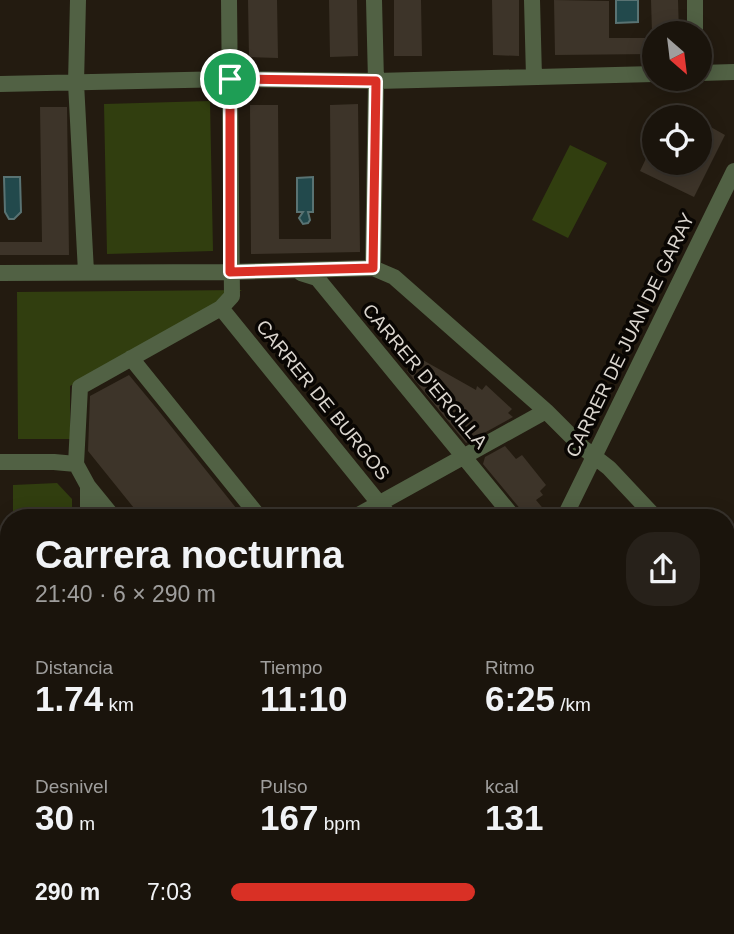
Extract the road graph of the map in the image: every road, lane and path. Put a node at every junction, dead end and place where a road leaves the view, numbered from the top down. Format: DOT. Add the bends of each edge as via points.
graph roads {
  1 [pos="78,0"];
  2 [pos="229,0"];
  3 [pos="374,0"];
  4 [pos="532,0"];
  5 [pos="695,0"];
  6 [pos="695,21"];
  7 [pos="734,72"];
  8 [pos="712,73"];
  9 [pos="642,74"];
  10 [pos="534,77"];
  11 [pos="230,79"];
  12 [pos="376,81"];
  13 [pos="76,83"];
  14 [pos="0,85"];
  15 [pos="734,171"];
  16 [pos="373,268"];
  17 [pos="296,271"];
  18 [pos="86,272"];
  19 [pos="230,272"];
  20 [pos="0,273"];
  21 [pos="221,308"];
  22 [pos="131,358"];
  23 [pos="545,411"];
  24 [pos="464,457"];
  25 [pos="594,457"];
  26 [pos="0,462"];
  27 [pos="76,464"];
  28 [pos="88,486"];
  29 [pos="379,503"];
  30 [pos="88,509"];
  31 [pos="107,509"];
  32 [pos="253,509"];
  33 [pos="369,509"];
  34 [pos="384,509"];
  35 [pos="507,509"];
  36 [pos="568,509"];
  37 [pos="648,509"];
  1 -- 13 [label="street"];
  2 -- 11 [label="street"];
  3 -- 12 [label="street"];
  4 -- 10 [label="street"];
  5 -- 6 [label="street"];
  7 -- 8 [label="street"];
  9 -- 10 [label="street"];
  10 -- 12 [label="street"];
  11 -- 12 [label="street"];
  11 -- 13 [label="street"];
  11 -- 19 [label="street"];
  12 -- 16 [label="street"];
  13 -- 14 [label="street"];
  13 -- 18 [label="street"];
  15 -- 25 [label="street, CARRER DE JUAN DE GARAY"];
  16 -- 17 [label="street"];
  16 -- 23 [label="street" via="394,277"];
  17 -- 19 [label="street"];
  17 -- 24 [label="street, CARRER D'ERCILLA" via="317,278"];
  18 -- 19 [label="street"];
  18 -- 20 [label="street"];
  19 -- 21 [label="street" via="232,296"];
  21 -- 22 [label="street"];
  21 -- 29 [label="street, CARRER DE BURGOS"];
  22 -- 27 [label="street" via="80,387"];
  22 -- 32 [label="street"];
  23 -- 24 [label="street"];
  23 -- 25 [label="street"];
  24 -- 29 [label="street"];
  24 -- 35 [label="street, CARRER D'ERCILLA"];
  25 -- 36 [label="street, CARRER DE JUAN DE GARAY"];
  25 -- 37 [label="street"];
  26 -- 27 [label="street"];
  27 -- 28 [label="street"];
  28 -- 30 [label="street"];
  28 -- 31 [label="street"];
  29 -- 33 [label="street"];
  29 -- 34 [label="street, CARRER DE BURGOS"];
}
